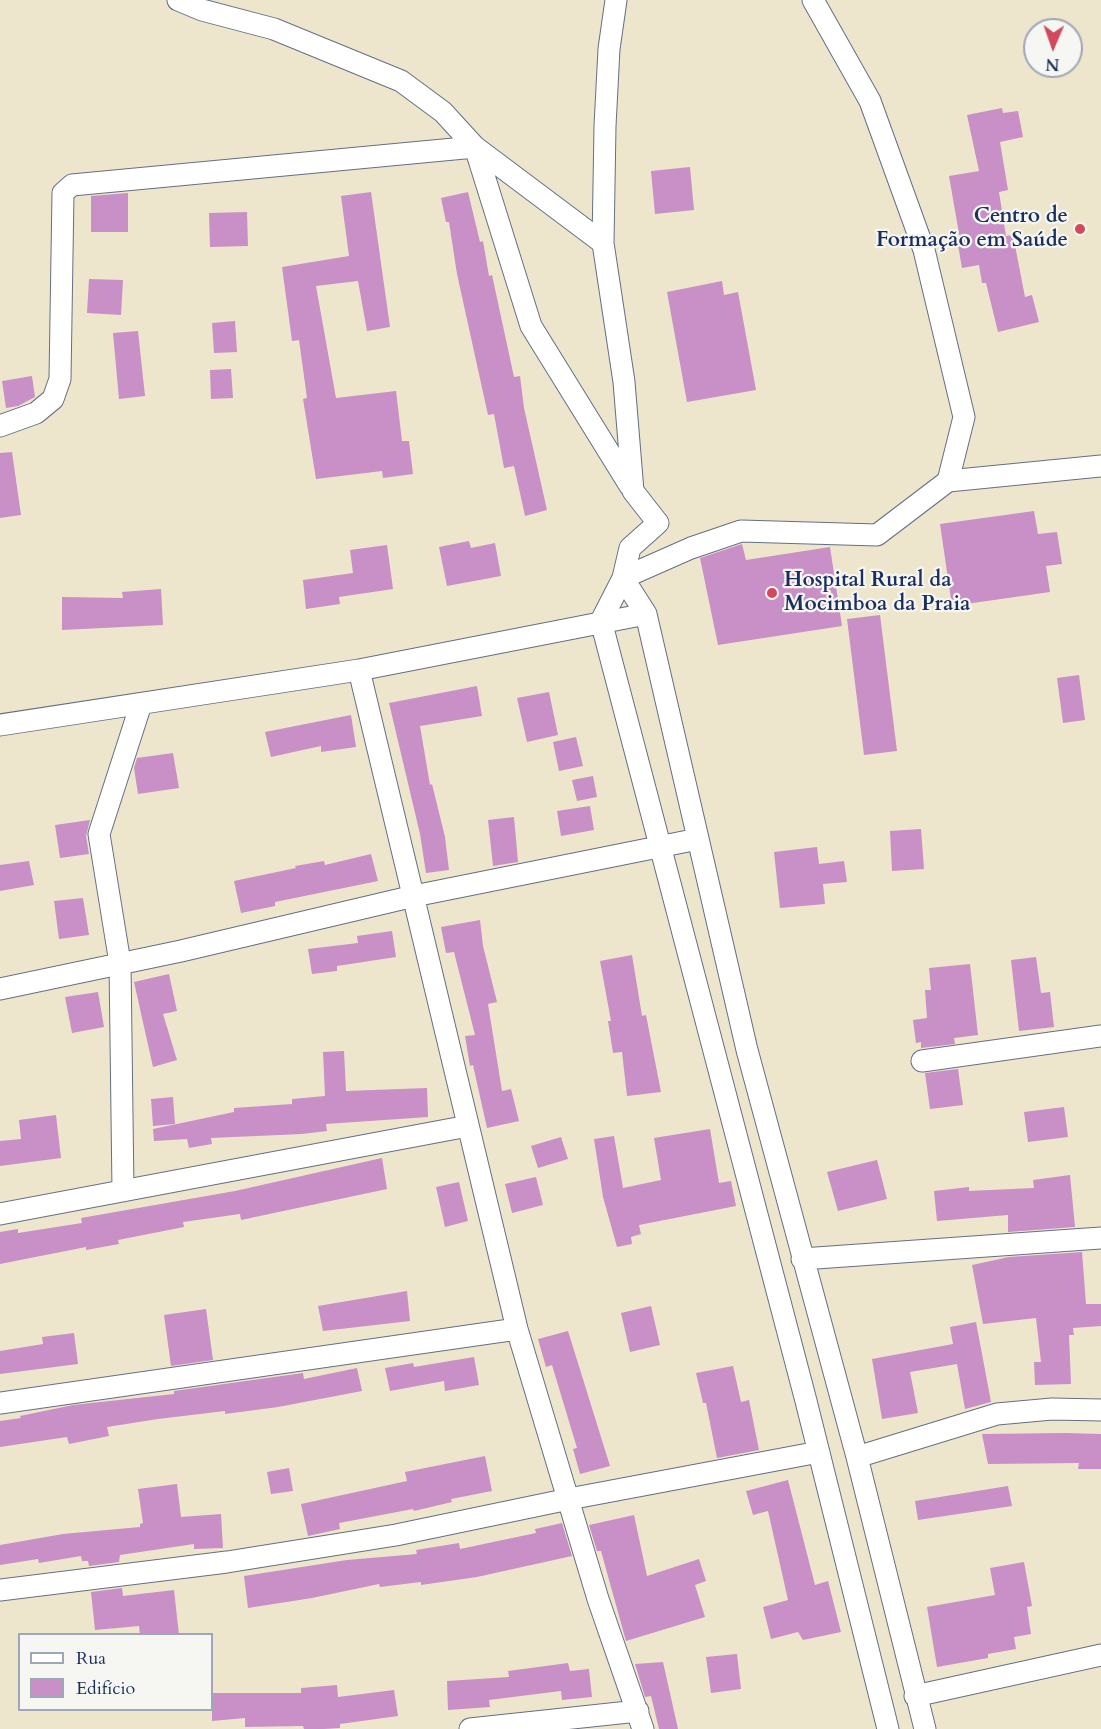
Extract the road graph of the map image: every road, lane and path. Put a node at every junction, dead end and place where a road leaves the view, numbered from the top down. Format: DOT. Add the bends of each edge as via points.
graph roads {
  1 [pos="178,0"];
  2 [pos="616,0"];
  3 [pos="813,0"];
  4 [pos="476,147"];
  5 [pos="603,243"];
  6 [pos="0,426"];
  7 [pos="1101,466"];
  8 [pos="948,481"];
  9 [pos="633,491"];
  10 [pos="623,578"];
  11 [pos="646,614"];
  12 [pos="601,621"];
  13 [pos="359,670"];
  14 [pos="141,704"];
  15 [pos="0,725"];
  16 [pos="698,839"];
  17 [pos="661,847"];
  18 [pos="414,896"];
  19 [pos="120,963"];
  20 [pos="0,989"];
  21 [pos="1101,1036"];
  22 [pos="922,1061"];
  23 [pos="468,1125"];
  24 [pos="123,1191"];
  25 [pos="0,1214"];
  26 [pos="1101,1238"];
  27 [pos="802,1260"];
  28 [pos="517,1329"];
  29 [pos="0,1403"];
  30 [pos="1101,1410"];
  31 [pos="819,1452"];
  32 [pos="857,1457"];
  33 [pos="569,1498"];
  34 [pos="0,1590"];
  35 [pos="1101,1655"];
  36 [pos="915,1696"];
  37 [pos="640,1720"];
  38 [pos="470,1729"];
  39 [pos="888,1729"];
  40 [pos="925,1729"];
  1 -- 4 [label="street" via="274,29 401,81 443,112"];
  2 -- 5 [label="street" via="609,49"];
  3 -- 8 [label="street" via="870,101 924,250 964,417"];
  4 -- 5 [label="street"];
  4 -- 6 [label="street" via="72,185 63,193 60,380 53,399 36,413"];
  4 -- 9 [label="street" via="531,326"];
  5 -- 9 [label="street" via="624,382"];
  7 -- 8 [label="street"];
  8 -- 10 [label="street" via="877,535 741,531"];
  9 -- 10 [label="street" via="658,523 630,548"];
  10 -- 11 [label="street"];
  10 -- 12 [label="street"];
  11 -- 12 [label="street"];
  11 -- 16 [label="street"];
  12 -- 13 [label="street"];
  12 -- 17 [label="street"];
  13 -- 14 [label="street"];
  13 -- 18 [label="street"];
  14 -- 15 [label="street"];
  14 -- 19 [label="street" via="99,834"];
  16 -- 17 [label="street"];
  16 -- 27 [label="street" via="747,1050"];
  17 -- 18 [label="street"];
  17 -- 31 [label="street"];
  18 -- 19 [label="street"];
  18 -- 23 [label="street"];
  19 -- 20 [label="street"];
  19 -- 24 [label="street"];
  21 -- 22 [label="street"];
  23 -- 24 [label="street"];
  23 -- 28 [label="street"];
  24 -- 25 [label="street"];
  26 -- 27 [label="street"];
  27 -- 32 [label="street"];
  28 -- 29 [label="street"];
  28 -- 33 [label="street"];
  30 -- 32 [label="street" via="997,1414"];
  31 -- 33 [label="street"];
  31 -- 39 [label="street"];
  32 -- 36 [label="street"];
  33 -- 34 [label="street" via="396,1535 227,1562"];
  33 -- 37 [label="street" via="598,1599"];
  35 -- 36 [label="street"];
  36 -- 40 [label="street"];
  37 -- 38 [label="street"];
}
